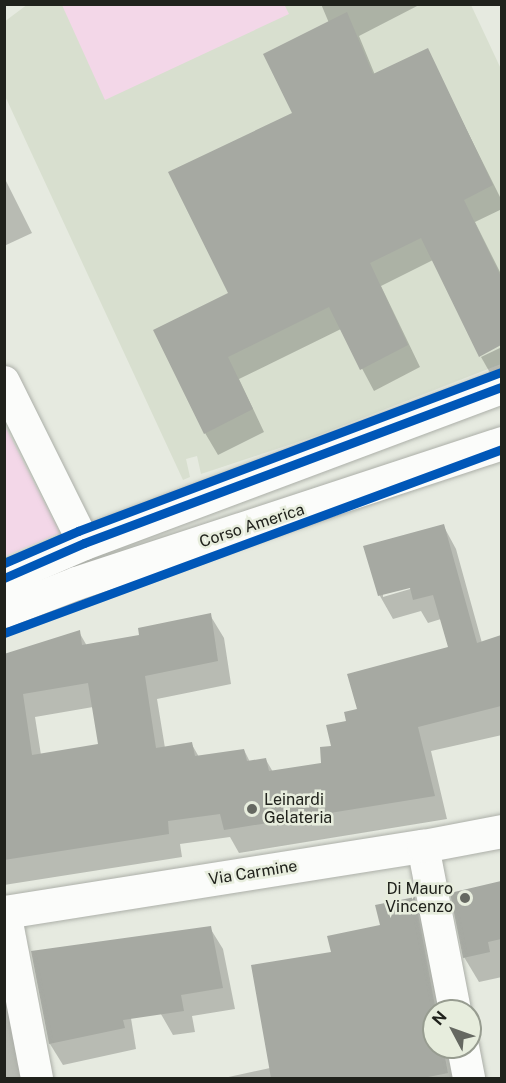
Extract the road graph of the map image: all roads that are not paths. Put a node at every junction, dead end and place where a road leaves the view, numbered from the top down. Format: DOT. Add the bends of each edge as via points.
graph roads {
  1 [pos="4,382"];
  2 [pos="501,387"];
  3 [pos="501,443"];
  4 [pos="84,543"];
  5 [pos="4,578"];
  6 [pos="4,611"];
  7 [pos="501,831"];
  8 [pos="423,846"];
  9 [pos="5,912"];
  10 [pos="453,999"];
  11 [pos="465,1059"];
  12 [pos="38,1078"];
  13 [pos="469,1078"];
  1 -- 4 [label="street"];
  2 -- 4 [label="street"];
  3 -- 6 [label="street, Corso America" via="76,583"];
  4 -- 5 [label="street"];
  7 -- 8 [label="street, Via Carmine"];
  8 -- 9 [label="street, Via Carmine"];
  8 -- 10 [label="street"];
  9 -- 12 [label="street"];
  11 -- 13 [label="street"];
}
